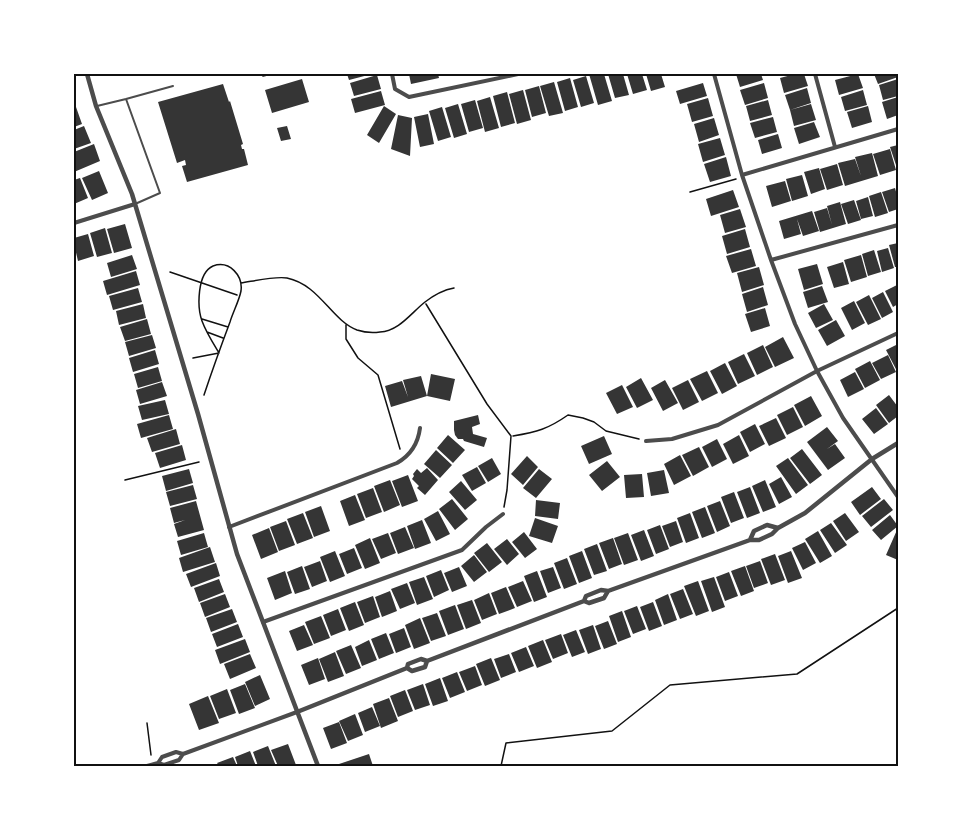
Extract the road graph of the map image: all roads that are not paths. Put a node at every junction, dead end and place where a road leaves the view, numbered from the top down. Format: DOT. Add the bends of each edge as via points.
graph roads {
  1 [pos="87,74"];
  2 [pos="392,74"];
  3 [pos="518,74"];
  4 [pos="714,74"];
  5 [pos="815,74"];
  6 [pos="173,86"];
  7 [pos="126,99"];
  8 [pos="96,106"];
  9 [pos="898,129"];
  10 [pos="835,147"];
  11 [pos="742,175"];
  12 [pos="135,204"];
  13 [pos="74,224"];
  14 [pos="898,225"];
  15 [pos="771,260"];
  16 [pos="898,333"];
  17 [pos="817,371"];
  18 [pos="420,428"];
  19 [pos="646,441"];
  20 [pos="898,443"];
  21 [pos="872,459"];
  22 [pos="898,497"];
  23 [pos="503,514"];
  24 [pos="229,527"];
  25 [pos="778,528"];
  26 [pos="750,540"];
  27 [pos="263,622"];
  28 [pos="427,661"];
  29 [pos="407,668"];
  30 [pos="297,712"];
  31 [pos="183,754"];
  32 [pos="158,763"];
  33 [pos="147,766"];
  34 [pos="318,766"];
  1 -- 8 [label="street"];
  2 -- 3 [label="street" via="395,89 409,97"];
  4 -- 11 [label="street"];
  5 -- 10 [label="street"];
  6 -- 7 [label="lane"];
  7 -- 8 [label="lane"];
  7 -- 12 [label="lane" via="160,193"];
  8 -- 12 [label="street"];
  9 -- 10 [label="street"];
  10 -- 11 [label="street"];
  11 -- 15 [label="street"];
  12 -- 13 [label="street"];
  12 -- 24 [label="street"];
  14 -- 15 [label="street"];
  15 -- 17 [label="street"];
  16 -- 17 [label="street"];
  17 -- 19 [label="street" via="718,425 672,439"];
  17 -- 21 [label="street"];
  18 -- 24 [label="street" via="413,449 397,463"];
  20 -- 21 [label="street"];
  21 -- 22 [label="street"];
  21 -- 25 [label="street" via="805,513"];
  23 -- 27 [label="street" via="462,550"];
  24 -- 27 [label="street"];
  25 -- 26 [label="street" via="759,540"];
  25 -- 26 [label="street" via="767,525 754,531"];
  26 -- 28 [label="street" via="608,591 601,590 585,596 584,601"];
  27 -- 30 [label="street"];
  28 -- 29 [label="street" via="421,659"];
  28 -- 29 [label="street" via="425,667 412,671"];
  29 -- 30 [label="street"];
  30 -- 31 [label="street"];
  30 -- 34 [label="street"];
  31 -- 32 [label="street" via="178,760"];
  31 -- 32 [label="street" via="162,757"];
  32 -- 33 [label="street"];
}
